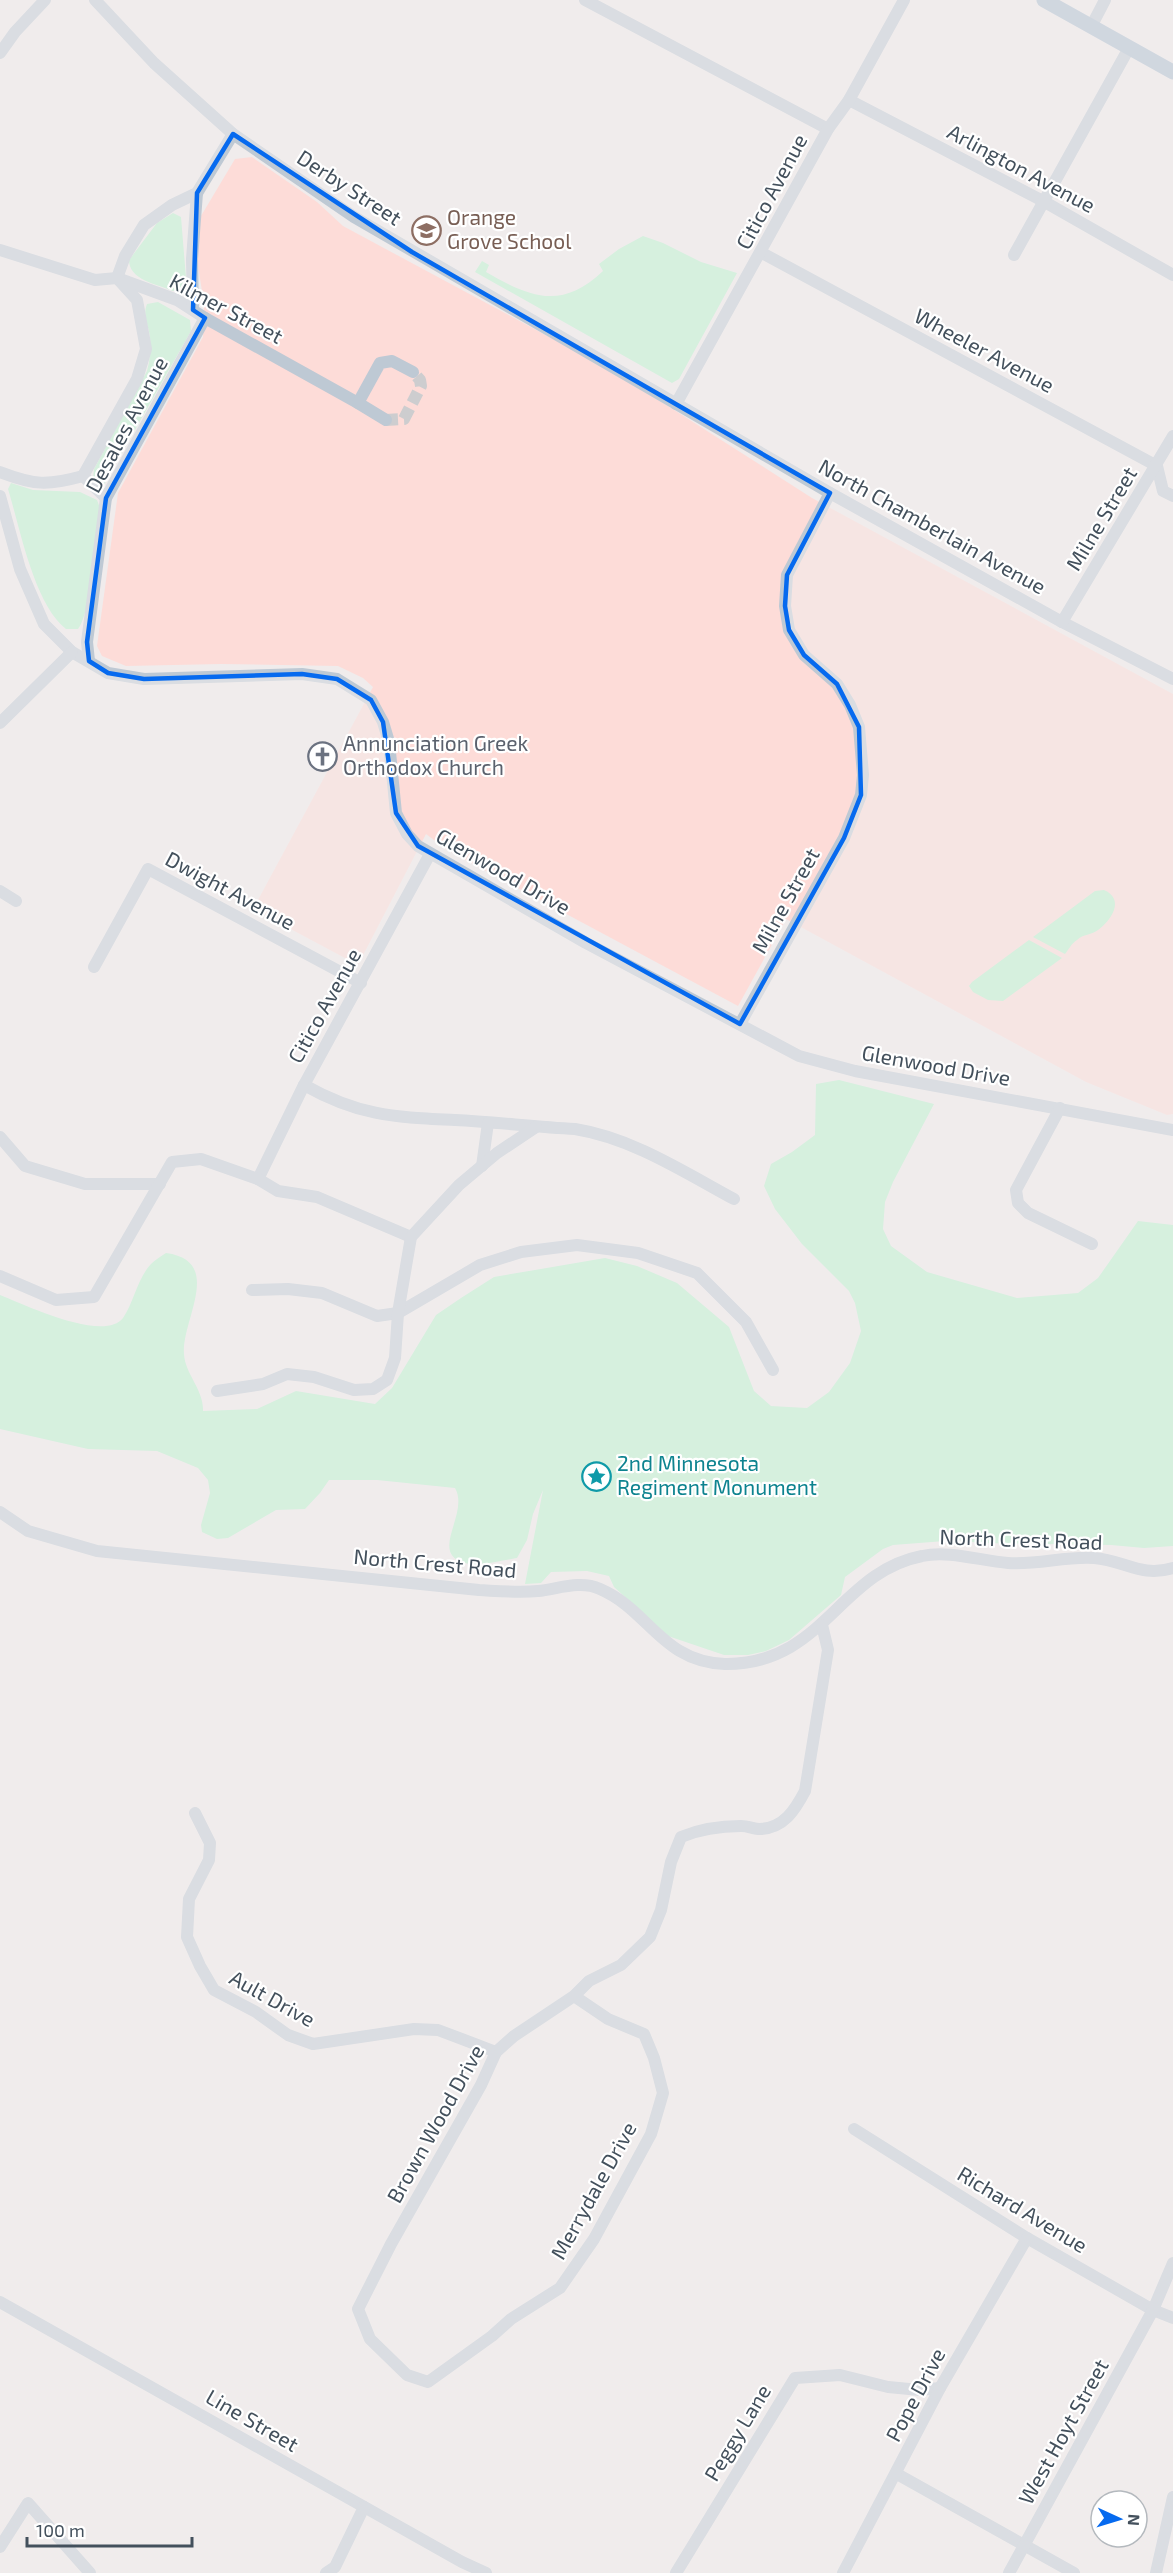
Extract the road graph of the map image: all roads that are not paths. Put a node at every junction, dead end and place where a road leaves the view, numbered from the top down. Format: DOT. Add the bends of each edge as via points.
graph roads {
  1 [pos="45,0"];
  2 [pos="95,0"];
  3 [pos="585,0"];
  4 [pos="904,0"];
  5 [pos="1044,0"];
  6 [pos="1105,0"];
  7 [pos="1092,25"];
  8 [pos="1129,48"];
  9 [pos="0,53"];
  10 [pos="1173,72"];
  11 [pos="849,99"];
  12 [pos="828,129"];
  13 [pos="233,134"];
  14 [pos="196,193"];
  15 [pos="1043,201"];
  16 [pos="0,250"];
  17 [pos="762,253"];
  18 [pos="1014,255"];
  19 [pos="1173,275"];
  20 [pos="117,279"];
  21 [pos="193,310"];
  22 [pos="205,318"];
  23 [pos="413,372"];
  24 [pos="358,403"];
  25 [pos="676,404"];
  26 [pos="386,420"];
  27 [pos="1173,436"];
  28 [pos="1157,466"];
  29 [pos="0,472"];
  30 [pos="83,476"];
  31 [pos="830,493"];
  32 [pos="0,496"];
  33 [pos="1173,496"];
  34 [pos="106,498"];
  35 [pos="1062,622"];
  36 [pos="72,652"];
  37 [pos="89,661"];
  38 [pos="1173,679"];
  39 [pos="0,723"];
  40 [pos="430,854"];
  41 [pos="0,891"];
  42 [pos="16,901"];
  43 [pos="94,967"];
  44 [pos="361,983"];
  45 [pos="740,1023"];
  46 [pos="304,1085"];
  47 [pos="1060,1108"];
  48 [pos="488,1123"];
  49 [pos="537,1127"];
  50 [pos="1173,1130"];
  51 [pos="0,1137"];
  52 [pos="482,1166"];
  53 [pos="258,1179"];
  54 [pos="160,1184"];
  55 [pos="734,1199"];
  56 [pos="411,1237"];
  57 [pos="1092,1244"];
  58 [pos="0,1276"];
  59 [pos="252,1290"];
  60 [pos="398,1313"];
  61 [pos="773,1370"];
  62 [pos="217,1391"];
  63 [pos="0,1512"];
  64 [pos="1173,1568"];
  65 [pos="822,1625"];
  66 [pos="195,1813"];
  67 [pos="574,1996"];
  68 [pos="496,2052"];
  69 [pos="854,2129"];
  70 [pos="1027,2238"];
  71 [pos="1173,2263"];
  72 [pos="0,2302"];
  73 [pos="358,2309"];
  74 [pos="1153,2310"];
  75 [pos="1173,2318"];
  76 [pos="940,2388"];
  77 [pos="897,2474"];
  78 [pos="1173,2497"];
  79 [pos="364,2507"];
  80 [pos="1024,2546"];
  81 [pos="0,2547"];
  82 [pos="90,2573"];
  83 [pos="326,2573"];
  84 [pos="486,2573"];
  85 [pos="676,2573"];
  86 [pos="843,2573"];
  87 [pos="1010,2573"];
  88 [pos="1074,2573"];
  89 [pos="1156,2573"];
  1 -- 9 [label="street"];
  2 -- 13 [label="street, Derby Street" via="154,63"];
  3 -- 12 [label="street"];
  4 -- 11 [label="street, Citico Avenue"];
  5 -- 7 [label="main road"];
  6 -- 7 [label="street"];
  7 -- 8 [label="main road"];
  8 -- 10 [label="main road"];
  8 -- 15 [label="street"];
  11 -- 12 [label="street, Citico Avenue"];
  11 -- 15 [label="street, Arlington Avenue"];
  12 -- 17 [label="street, Citico Avenue"];
  13 -- 14 [label="street"];
  13 -- 25 [label="street, Derby Street" via="354,217"];
  14 -- 20 [label="street" via="144,225 125,256"];
  14 -- 21 [label="street"];
  15 -- 18 [label="street"];
  15 -- 19 [label="street, Arlington Avenue"];
  16 -- 20 [label="street, Kilmer Street" via="95,280"];
  17 -- 25 [label="street, Citico Avenue"];
  17 -- 28 [label="street, Wheeler Avenue"];
  20 -- 21 [label="street, Kilmer Street" via="177,300"];
  20 -- 30 [label="street" via="136,300 146,349 137,379"];
  21 -- 22 [label="street, Kilmer Street"];
  22 -- 24 [label="street, Kilmer Street"];
  22 -- 34 [label="street, Desales Avenue"];
  23 -- 24 [label="street" via="392,361 380,363"];
  24 -- 26 [label="street, Kilmer Street"];
  25 -- 31 [label="street, North Chamberlain Avenue"];
  27 -- 28 [label="street, Milne Street"];
  28 -- 33 [label="street" via="1163,491"];
  28 -- 35 [label="street, Milne Street"];
  29 -- 30 [label="street" via="28,483 56,483"];
  30 -- 34 [label="street"];
  31 -- 35 [label="street, North Chamberlain Avenue"];
  31 -- 45 [label="street, Milne Street" via="787,575 785,606 789,630 799,647 837,684 859,727 864,776 861,795 844,838"];
  32 -- 36 [label="street, Glenwood Drive" via="20,569 44,624"];
  34 -- 37 [label="street, Desales Avenue" via="87,642"];
  35 -- 38 [label="street, North Chamberlain Avenue"];
  36 -- 37 [label="street, Glenwood Drive"];
  36 -- 39 [label="street"];
  37 -- 40 [label="street, Glenwood Drive" via="108,673 144,679 302,674 337,679 371,700 383,722 389,742 396,813 407,834"];
  40 -- 44 [label="street, Citico Avenue"];
  40 -- 45 [label="street, Glenwood Drive" via="586,943"];
  41 -- 42 [label="street"];
  43 -- 44 [label="street, Dwight Avenue" via="148,869"];
  44 -- 46 [label="street, Citico Avenue"];
  45 -- 47 [label="street, Glenwood Drive" via="798,1056 855,1071"];
  46 -- 48 [label="street" via="365,1112"];
  46 -- 53 [label="street, Citico Avenue"];
  47 -- 50 [label="street, Glenwood Drive"];
  47 -- 57 [label="street" via="1016,1190 1018,1203 1028,1213"];
  48 -- 49 [label="street"];
  48 -- 52 [label="street"];
  49 -- 52 [label="street"];
  49 -- 55 [label="street" via="600,1133"];
  51 -- 54 [label="street" via="26,1166 85,1184"];
  52 -- 56 [label="street"];
  53 -- 54 [label="street" via="201,1159 172,1162"];
  53 -- 56 [label="street" via="278,1191 317,1197"];
  54 -- 58 [label="street" via="94,1298 57,1300"];
  56 -- 60 [label="street"];
  59 -- 60 [label="street" via="322,1293 377,1316"];
  60 -- 61 [label="street" via="480,1265 521,1252 578,1245 638,1253 697,1273 746,1322"];
  60 -- 62 [label="street" via="395,1358 387,1380 373,1389 354,1390 314,1377 287,1374 262,1384"];
  63 -- 65 [label="street, North Crest Road" via="28,1531 98,1551 479,1590 539,1591 578,1585 598,1588 616,1597 665,1643 693,1659 726,1664 773,1657 794,1647"];
  64 -- 65 [label="street, North Crest Road" via="1145,1572 1095,1558 1009,1563 924,1555 890,1566 854,1592"];
  65 -- 67 [label="street, Brown Wood Drive" via="828,1650 805,1791 795,1811 777,1826 700,1829 681,1837 670,1862 661,1910 650,1937 621,1965 589,1981"];
  66 -- 68 [label="street, Ault Drive" via="210,1844 209,1860 189,1899 188,1937 214,1990 256,2012 288,2035 313,2044 422,2029 438,2030"];
  67 -- 68 [label="street, Brown Wood Drive"];
  67 -- 73 [label="street, Merrydale Drive" via="608,2019 644,2034 663,2092 651,2134 594,2239 560,2288 511,2319 428,2382 407,2375 370,2339"];
  68 -- 73 [label="street, Brown Wood Drive"];
  69 -- 70 [label="street, Richard Avenue"];
  70 -- 74 [label="street, Richard Avenue"];
  70 -- 76 [label="street, Pope Drive"];
  71 -- 74 [label="street, West Hoyt Street"];
  72 -- 79 [label="street, Line Street"];
  74 -- 75 [label="street, Richard Avenue"];
  74 -- 80 [label="street, West Hoyt Street"];
  76 -- 77 [label="street, Pope Drive"];
  76 -- 85 [label="street, Peggy Lane" via="888,2387 840,2375 795,2378"];
  77 -- 80 [label="street"];
  77 -- 86 [label="street, Pope Drive"];
  78 -- 89 [label="street"];
  79 -- 83 [label="street" via="335,2567"];
  79 -- 84 [label="street, Line Street"];
  80 -- 87 [label="street, West Hoyt Street"];
  80 -- 88 [label="street"];
  81 -- 82 [label="street" via="28,2503"];
}
